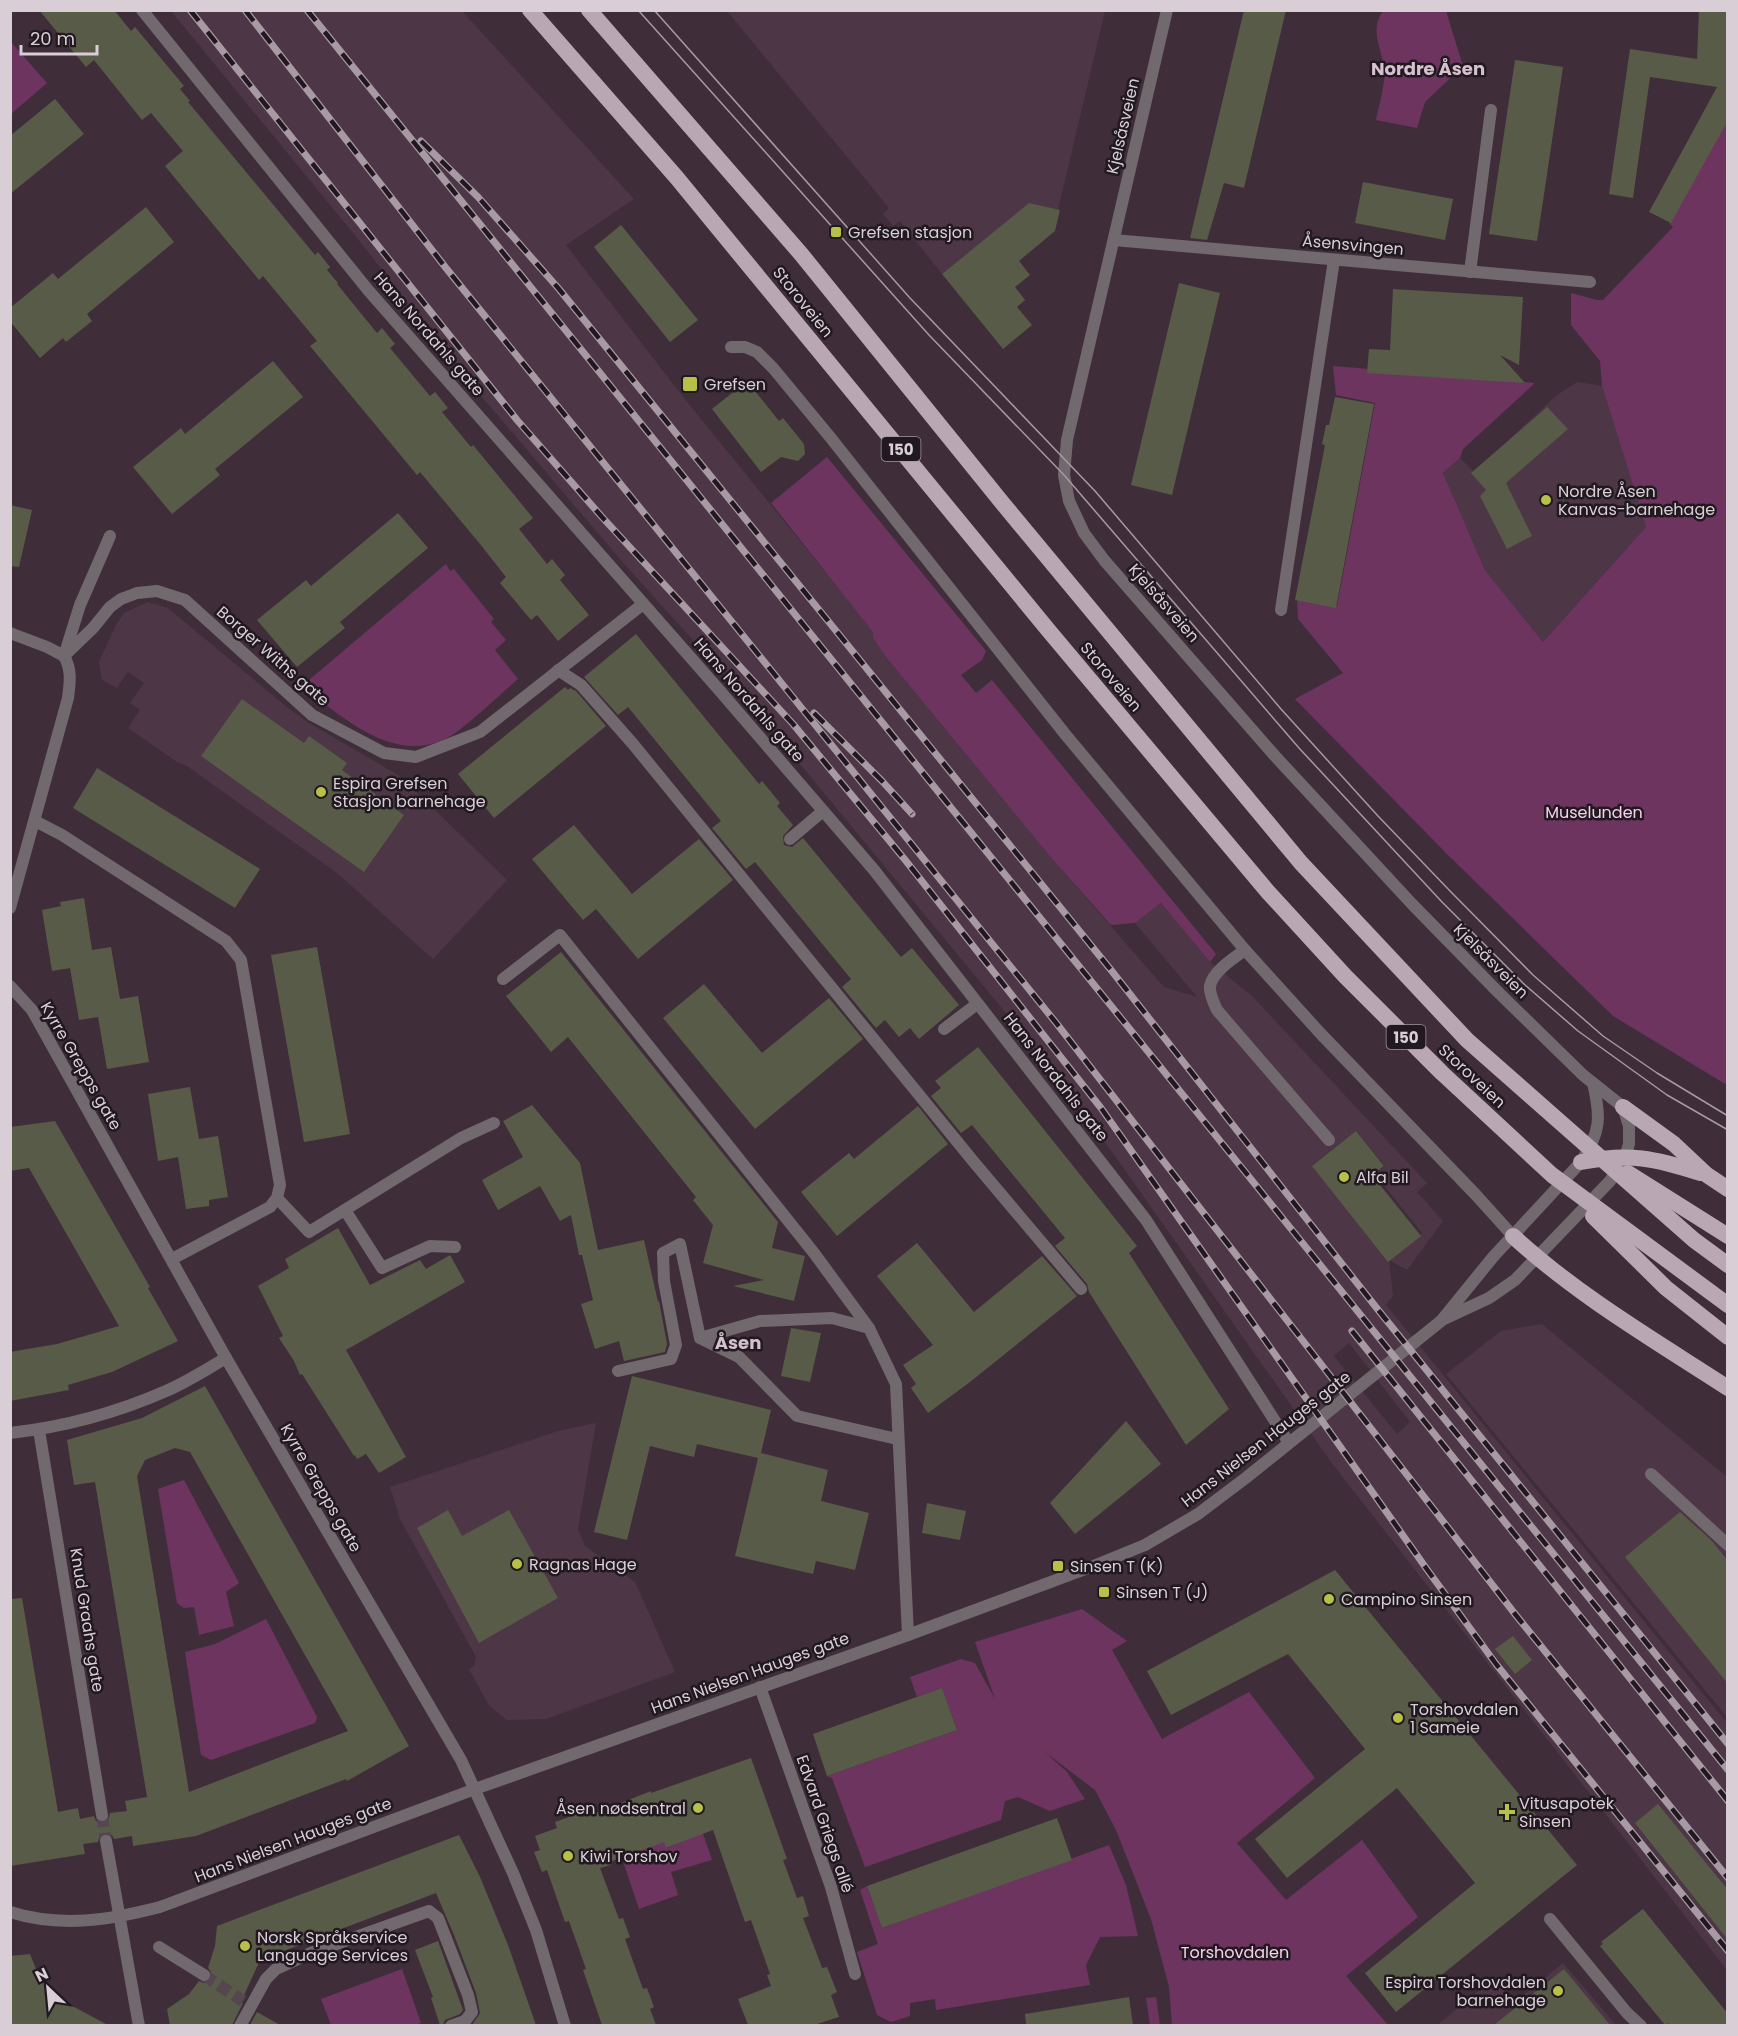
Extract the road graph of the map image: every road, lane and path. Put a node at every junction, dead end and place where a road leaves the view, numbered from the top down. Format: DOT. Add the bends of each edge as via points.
graph roads {
  1 [pos="142,10"];
  2 [pos="530,10"];
  3 [pos="589,10"];
  4 [pos="1167,10"];
  5 [pos="1491,110"];
  6 [pos="1114,240"];
  7 [pos="1334,260"];
  8 [pos="1470,272"];
  9 [pos="1590,282"];
  10 [pos="731,347"];
  11 [pos="110,536"];
  12 [pos="643,604"];
  13 [pos="1281,610"];
  14 [pos="10,633"];
  15 [pos="64,656"];
  16 [pos="558,670"];
  17 [pos="823,811"];
  18 [pos="34,821"];
  19 [pos="790,839"];
  20 [pos="10,908"];
  21 [pos="1245,950"];
  22 [pos="504,979"];
  23 [pos="10,986"];
  24 [pos="977,1004"];
  25 [pos="944,1029"];
  26 [pos="1593,1083"];
  27 [pos="1623,1107"];
  28 [pos="494,1123"];
  29 [pos="1329,1140"];
  30 [pos="1583,1153"];
  31 [pos="1625,1156"];
  32 [pos="1552,1175"];
  33 [pos="1707,1175"];
  34 [pos="1728,1189"];
  35 [pos="276,1198"];
  36 [pos="345,1210"];
  37 [pos="1513,1236"];
  38 [pos="1728,1236"];
  39 [pos="456,1247"];
  40 [pos="172,1259"];
  41 [pos="1537,1259"];
  42 [pos="1728,1265"];
  43 [pos="1081,1289"];
  44 [pos="1728,1305"];
  45 [pos="1441,1321"];
  46 [pos="869,1328"];
  47 [pos="1728,1337"];
  48 [pos="700,1338"];
  49 [pos="226,1358"];
  50 [pos="618,1371"];
  51 [pos="1728,1388"];
  52 [pos="39,1430"];
  53 [pos="10,1433"];
  54 [pos="897,1439"];
  55 [pos="1289,1443"];
  56 [pos="1651,1474"];
  57 [pos="1728,1545"];
  58 [pos="908,1635"];
  59 [pos="760,1687"];
  60 [pos="475,1789"];
  61 [pos="102,1815"];
  62 [pos="106,1840"];
  63 [pos="10,1912"];
  64 [pos="121,1917"];
  65 [pos="1550,1919"];
  66 [pos="159,1947"];
  67 [pos="855,1974"];
  68 [pos="204,1975"];
  69 [pos="139,2025"];
  70 [pos="240,2025"];
  71 [pos="451,2025"];
  72 [pos="565,2025"];
  73 [pos="1641,2025"];
  1 -- 12 [label="street, Hans Nordahls gate" via="368,290"];
  2 -- 32 [label="highway, Storoveien / 150" via="700,206 1268,892 1442,1073"];
  3 -- 30 [label="highway, Storoveien / 150" via="801,254 1301,863 1467,1040"];
  4 -- 6 [label="street, Kjelsåsveien"];
  5 -- 8 [label="street"];
  6 -- 7 [label="street, Åsensvingen"];
  6 -- 26 [label="street, Kjelsåsveien" via="1067,440 1064,482 1075,518 1104,560 1283,764 1412,904"];
  7 -- 8 [label="street, Åsensvingen"];
  7 -- 13 [label="street"];
  8 -- 9 [label="street, Åsensvingen"];
  10 -- 21 [label="street" via="745,346 773,368 1043,706"];
  11 -- 15 [label="street" via="80,605"];
  12 -- 16 [label="street, Borger Withs gate"];
  12 -- 17 [label="street, Hans Nordahls gate"];
  14 -- 15 [label="street"];
  15 -- 16 [label="street, Borger Withs gate" via="121,599 157,591 185,600 312,715 384,753 416,758 480,732"];
  15 -- 18 [label="street" via="71,676 68,698"];
  16 -- 43 [label="street" via="581,685 633,744"];
  17 -- 19 [label="street"];
  17 -- 24 [label="street, Hans Nordahls gate" via="874,870"];
  18 -- 20 [label="street"];
  18 -- 35 [label="street" via="226,941 241,960 280,1185"];
  21 -- 29 [label="street" via="1216,975 1210,987 1212,1000"];
  21 -- 37 [label="street"];
  22 -- 46 [label="street" via="560,935 814,1253"];
  23 -- 40 [label="street, Kyrre Grepps gate" via="32,1010"];
  24 -- 25 [label="street"];
  24 -- 55 [label="street, Hans Nordahls gate" via="1146,1220"];
  26 -- 27 [label="street"];
  26 -- 30 [label="street, Hans Nielsen Hauges gate" via="1599,1126 1595,1139"];
  27 -- 31 [label="street, Hans Nielsen Hauges gate" via="1630,1133"];
  27 -- 33 [label="highway" via="1674,1144"];
  28 -- 36 [label="street" via="461,1138"];
  30 -- 31 [label="highway"];
  30 -- 37 [label="street, Hans Nielsen Hauges gate"];
  30 -- 38 [label="highway, 150"];
  30 -- 42 [label="highway, Storoveien / 150"];
  31 -- 33 [label="highway" via="1666,1161"];
  31 -- 41 [label="street, Hans Nielsen Hauges gate" via="1610,1181"];
  32 -- 44 [label="highway, Storoveien / 150"];
  32 -- 47 [label="highway, 150" via="1666,1288"];
  33 -- 34 [label="highway"];
  35 -- 36 [label="street" via="309,1232"];
  35 -- 40 [label="street" via="270,1207"];
  36 -- 39 [label="street" via="382,1268 429,1246"];
  37 -- 41 [label="highway"];
  37 -- 45 [label="street, Hans Nielsen Hauges gate"];
  40 -- 49 [label="street, Kyrre Grepps gate"];
  41 -- 45 [label="street, Hans Nielsen Hauges gate" via="1503,1289"];
  41 -- 51 [label="highway"];
  45 -- 55 [label="street, Hans Nielsen Hauges gate"];
  46 -- 48 [label="street" via="832,1318 760,1321"];
  46 -- 54 [label="street" via="896,1384"];
  48 -- 50 [label="street" via="680,1244 663,1253 676,1345 671,1359"];
  48 -- 54 [label="street" via="739,1357 797,1416"];
  49 -- 52 [label="street" via="167,1391 136,1403"];
  49 -- 60 [label="street, Kyrre Grepps gate"];
  52 -- 53 [label="street"];
  52 -- 61 [label="street, Knud Graahs gate"];
  54 -- 58 [label="street"];
  55 -- 58 [label="street, Hans Nielsen Hauges gate" via="1198,1514 1145,1545"];
  56 -- 57 [label="street"];
  58 -- 59 [label="street, Hans Nielsen Hauges gate"];
  59 -- 60 [label="street, Hans Nielsen Hauges gate"];
  59 -- 67 [label="street, Edvard Griegs allé" via="831,1887"];
  60 -- 64 [label="street, Hans Nielsen Hauges gate" via="205,1891"];
  60 -- 72 [label="street, Kyrre Grepps gate" via="536,1930"];
  62 -- 64 [label="street"];
  63 -- 64 [label="street, Hans Nielsen Hauges gate" via="73,1922"];
  64 -- 69 [label="street"];
  65 -- 73 [label="street"];
  66 -- 68 [label="street"];
  70 -- 71 [label="street" via="247,2003 276,1969 429,1911 438,1918 472,2012 465,2022"];
}
